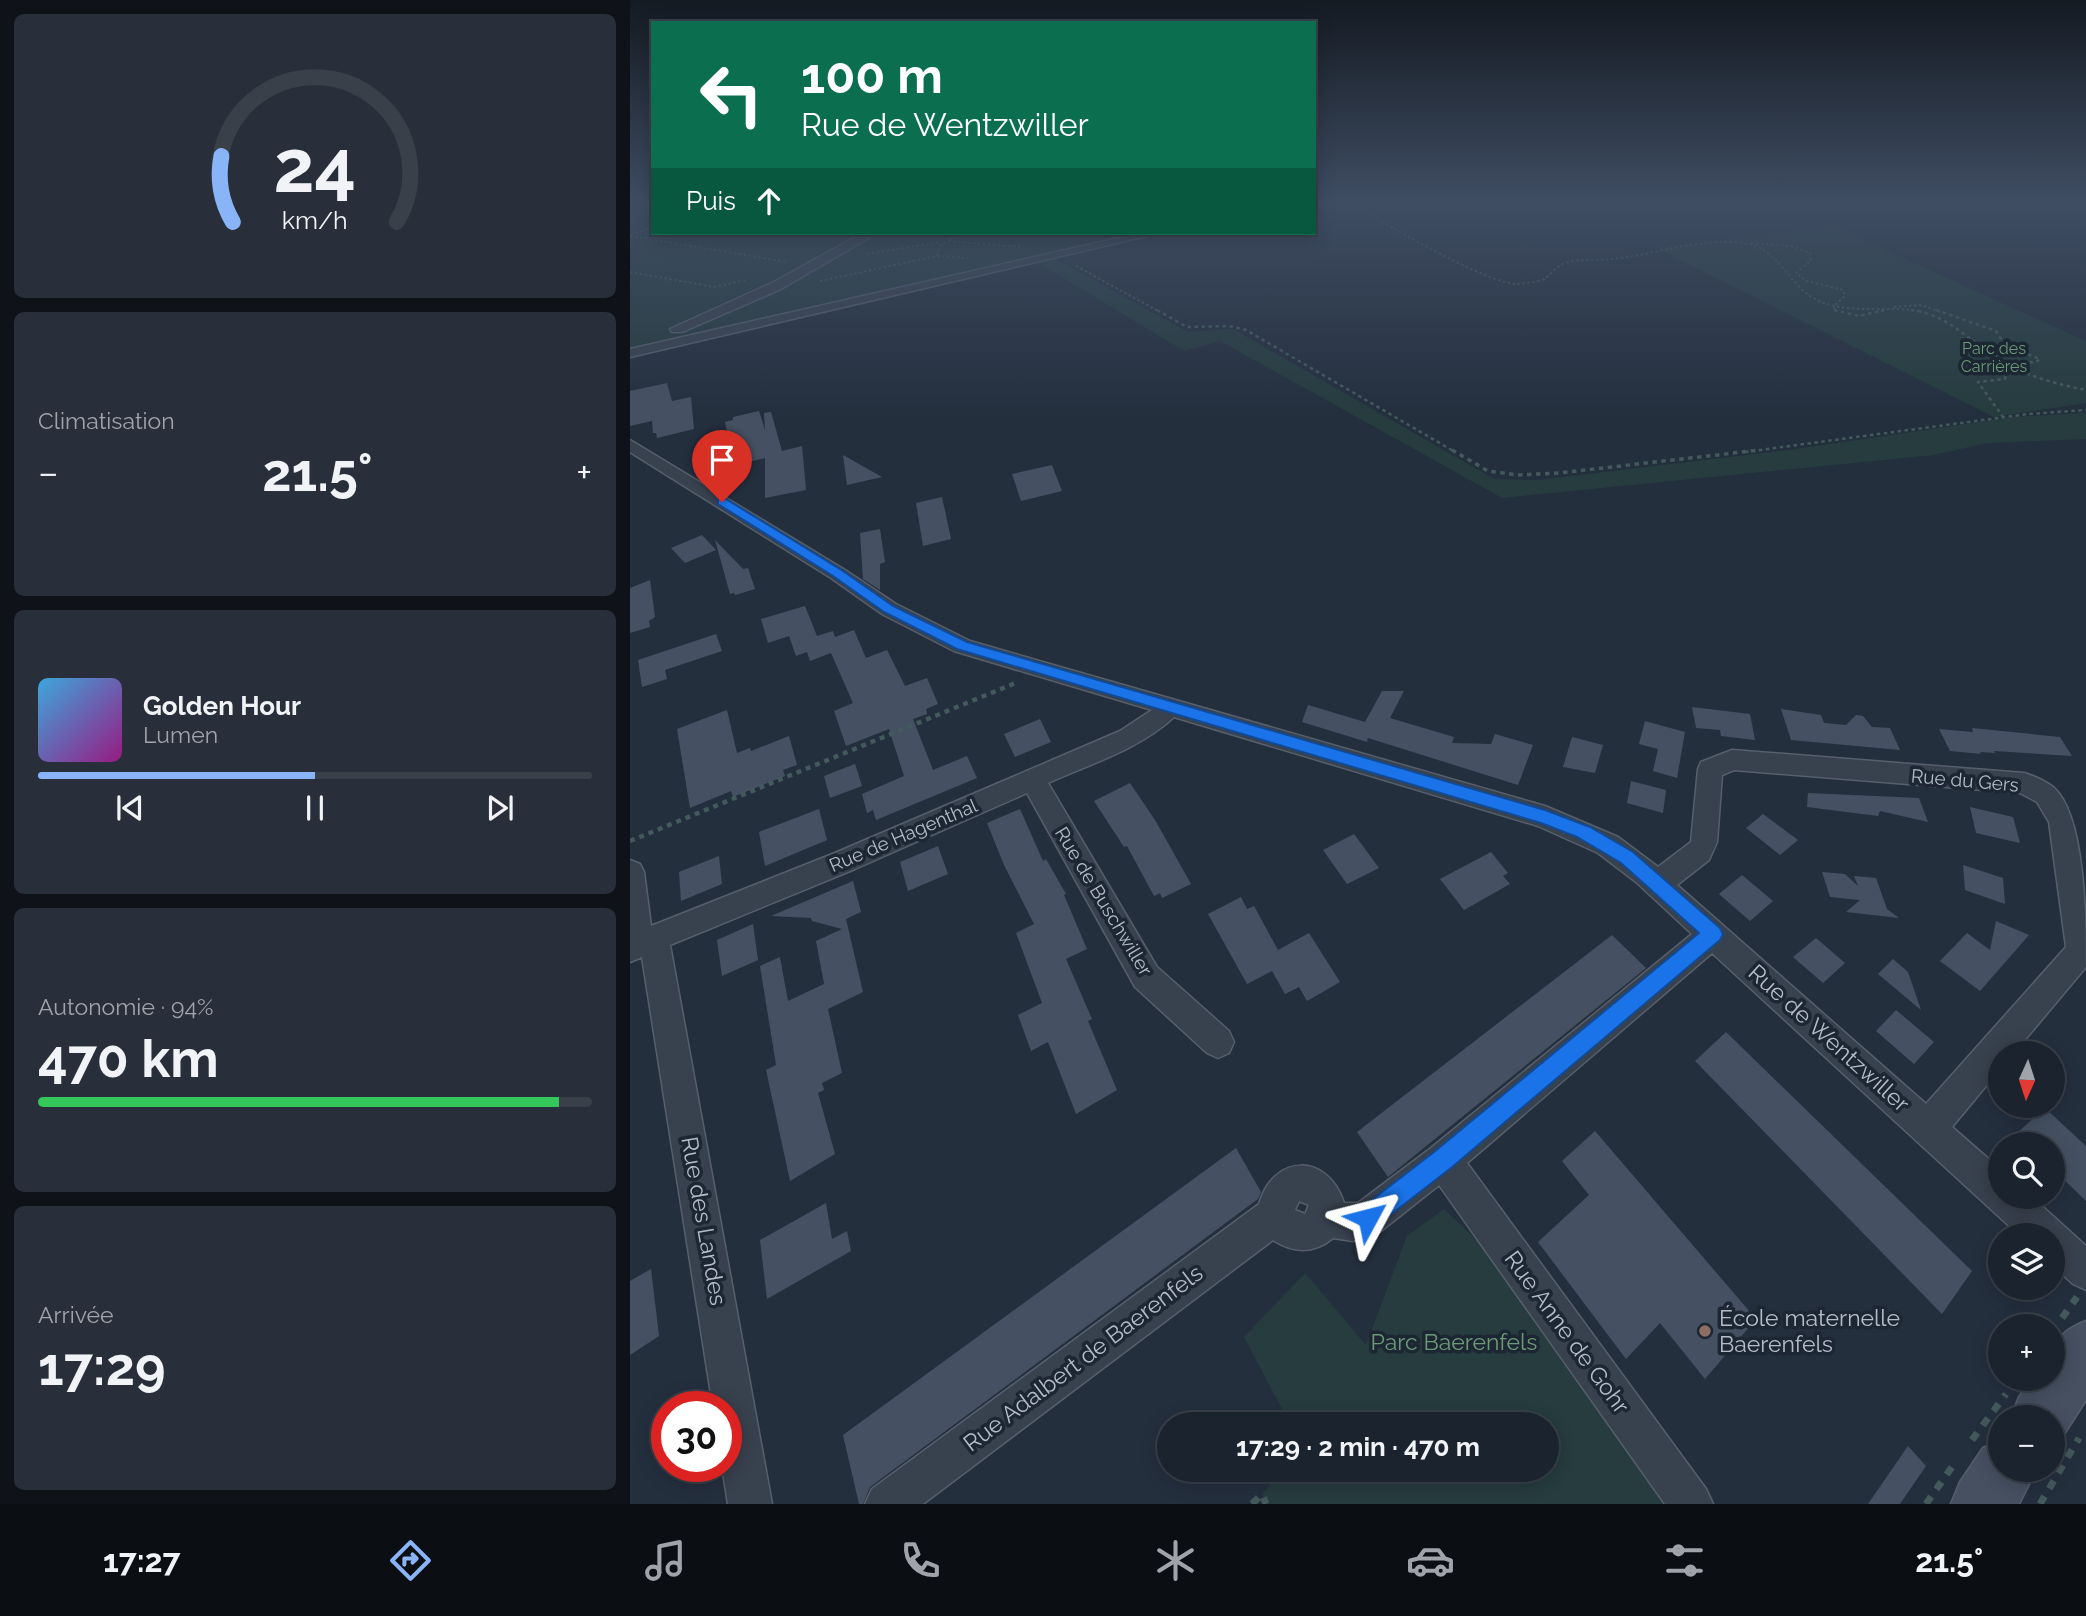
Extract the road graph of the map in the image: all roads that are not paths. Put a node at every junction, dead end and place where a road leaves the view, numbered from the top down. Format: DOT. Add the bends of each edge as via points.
graph roads {
  1 [pos="797,272"];
  2 [pos="983,272"];
  3 [pos="630,345"];
  4 [pos="630,353"];
  5 [pos="630,445"];
  6 [pos="652,459"];
  7 [pos="630,468"];
  8 [pos="1169,708"];
  9 [pos="1032,779"];
  10 [pos="630,872"];
  11 [pos="1657,884"];
  12 [pos="1713,934"];
  13 [pos="641,943"];
  14 [pos="1218,1042"];
  15 [pos="1928,1127"];
  16 [pos="1443,1160"];
  17 [pos="1988,1182"];
  18 [pos="2018,1209"];
  19 [pos="2033,1223"];
  20 [pos="2065,1252"];
  21 [pos="2086,1271"];
  22 [pos="2073,1335"];
  23 [pos="2045,1405"];
  24 [pos="1997,1482"];
  25 [pos="750,1504"];
  26 [pos="887,1504"];
  27 [pos="1691,1504"];
  28 [pos="1982,1504"];
  1 -- 3 [label="street" via="709,317"];
  2 -- 4 [label="street"];
  5 -- 6 [label="street, Rue de Wentzwiller"];
  6 -- 7 [label="street"];
  6 -- 8 [label="street, Rue de Wentzwiller" via="911,622 962,646"];
  8 -- 9 [label="street, Rue de Hagenthal" via="1129,737"];
  8 -- 11 [label="street, Rue de Wentzwiller" via="1545,817 1608,845"];
  9 -- 13 [label="street, Rue de Hagenthal"];
  9 -- 14 [label="street, Rue de Buschwiller" via="1146,977"];
  10 -- 13 [label="street, Rue des Landes"];
  11 -- 12 [label="street, Rue de Wentzwiller"];
  11 -- 15 [label="street, Rue du Gers" via="1699,852 1704,842 1710,769 1732,760 2024,783 2046,795 2062,820 2081,951"];
  12 -- 15 [label="street, Rue de Wentzwiller"];
  12 -- 16 [label="street"];
  13 -- 25 [label="street, Rue des Landes"];
  15 -- 17 [label="street, Rue de Wentzwiller"];
  16 -- 26 [label="street, Rue Adalbert de Baerenfels" via="1368,1218 1353,1223 1323,1218 1313,1231 1299,1234 1285,1227 1278,1213"];
  16 -- 27 [label="street, Rue Anne de Gohr"];
  18 -- 19 [label="street"];
  20 -- 21 [label="street"];
  22 -- 23 [label="main road"];
  24 -- 28 [label="main road"];
}
